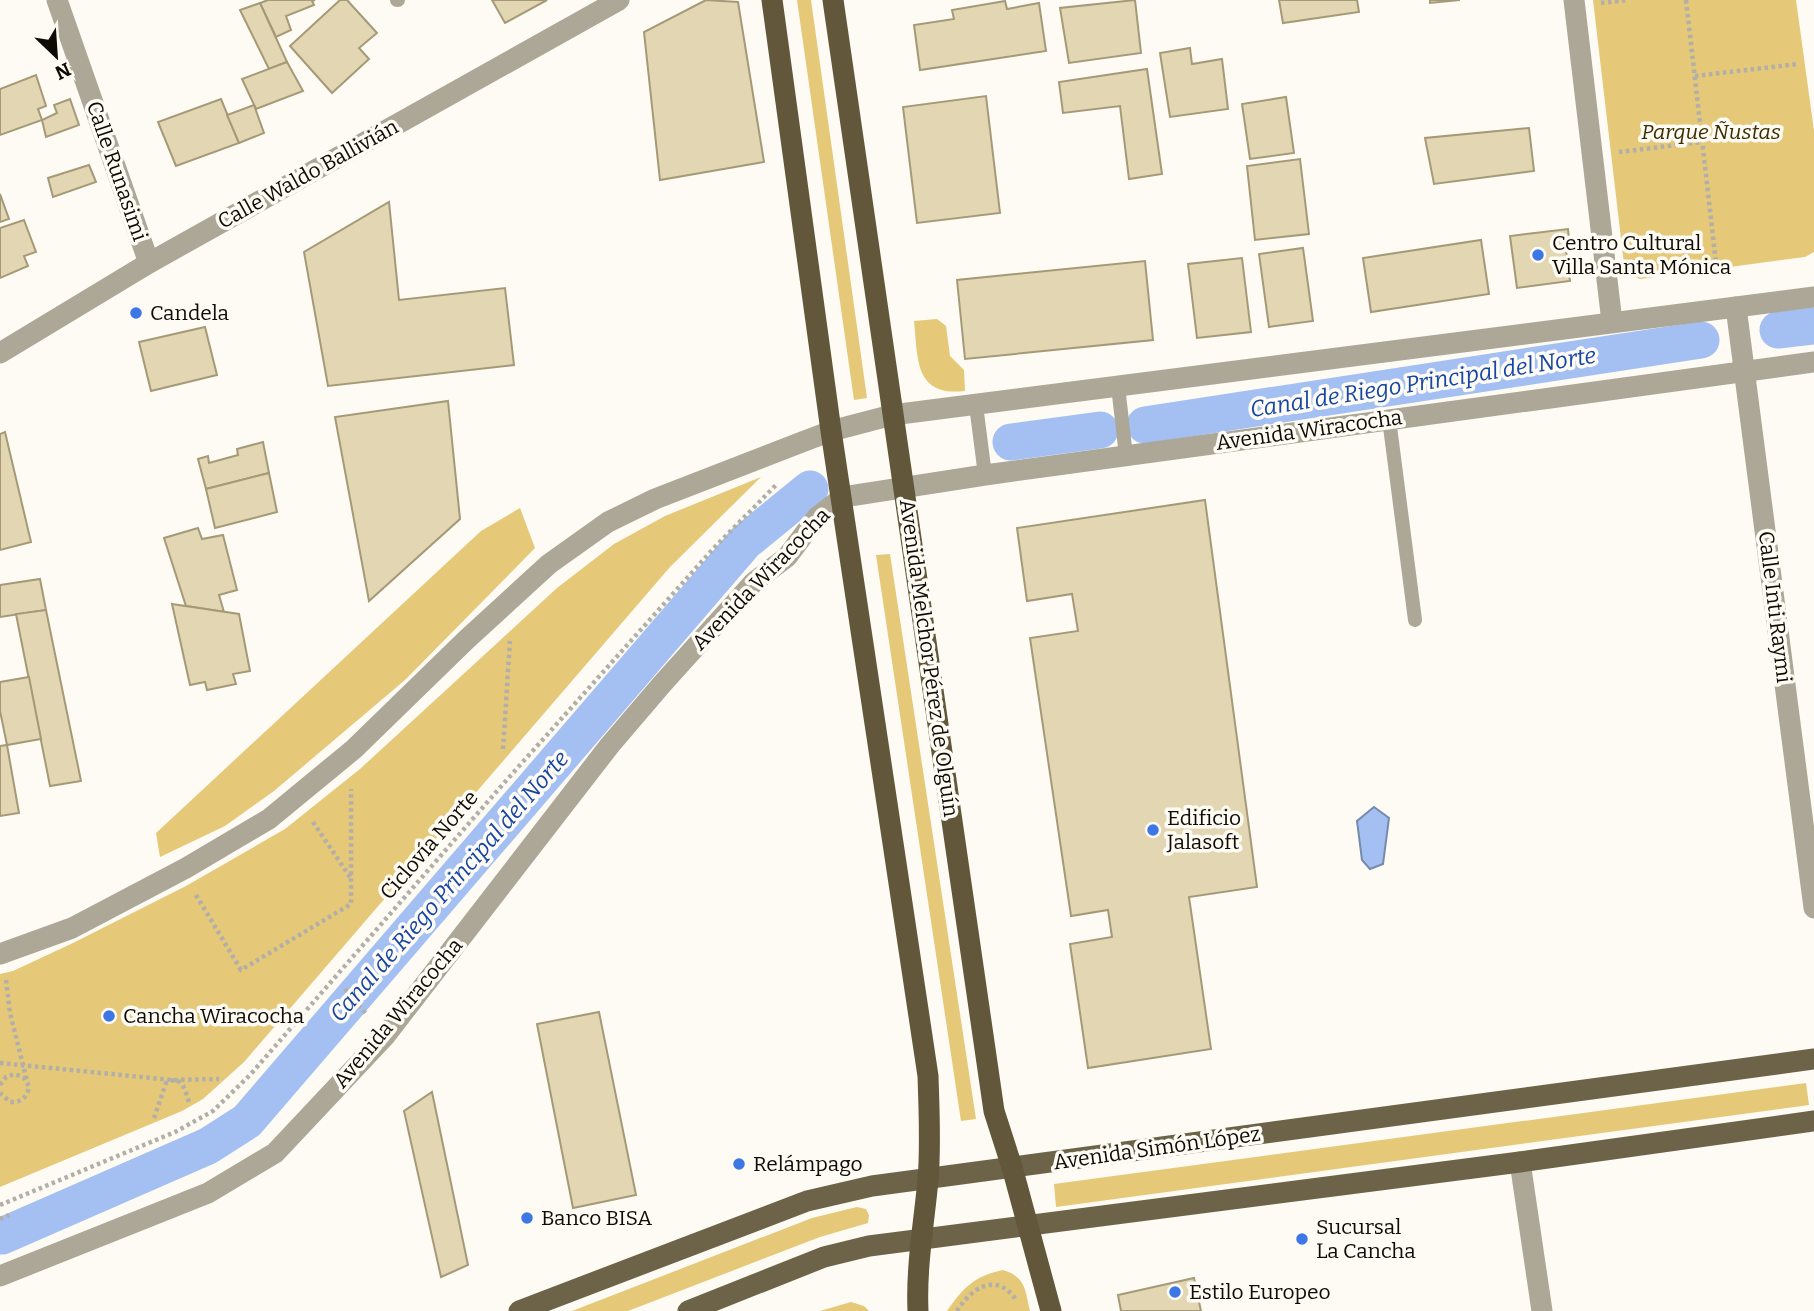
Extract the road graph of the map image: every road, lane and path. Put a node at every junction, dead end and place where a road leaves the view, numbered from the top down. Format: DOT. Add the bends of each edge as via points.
graph roads {
  1 [pos="57,0"];
  2 [pos="620,0"];
  3 [pos="772,0"];
  4 [pos="832,0"];
  5 [pos="1574,0"];
  6 [pos="1627,0"];
  7 [pos="1686,0"];
  8 [pos="1600,4"];
  9 [pos="1798,64"];
  10 [pos="1695,76"];
  11 [pos="1702,142"];
  12 [pos="1618,152"];
  13 [pos="149,263"];
  14 [pos="1716,263"];
  15 [pos="1814,297"];
  16 [pos="1736,307"];
  17 [pos="1612,322"];
  18 [pos="0,353"];
  19 [pos="1814,362"];
  20 [pos="1744,370"];
  21 [pos="1118,386"];
  22 [pos="976,404"];
  23 [pos="892,415"];
  24 [pos="1389,419"];
  25 [pos="831,431"];
  26 [pos="1126,456"];
  27 [pos="985,475"];
  28 [pos="780,481"];
  29 [pos="904,486"];
  30 [pos="843,497"];
  31 [pos="1415,620"];
  32 [pos="510,641"];
  33 [pos="503,749"];
  34 [pos="351,789"];
  35 [pos="313,821"];
  36 [pos="351,878"];
  37 [pos="194,892"];
  38 [pos="1814,908"];
  39 [pos="0,954"];
  40 [pos="6,977"];
  41 [pos="345,989"];
  42 [pos="365,1013"];
  43 [pos="1814,1059"];
  44 [pos="0,1063"];
  45 [pos="23,1066"];
  46 [pos="219,1079"];
  47 [pos="172,1080"];
  48 [pos="27,1082"];
  49 [pos="0,1085"];
  50 [pos="0,1093"];
  51 [pos="189,1102"];
  52 [pos="154,1118"];
  53 [pos="1814,1121"];
  54 [pos="1520,1162"];
  55 [pos="1012,1167"];
  56 [pos="928,1177"];
  57 [pos="0,1205"];
  58 [pos="9,1215"];
  59 [pos="0,1219"];
  60 [pos="1028,1226"];
  61 [pos="921,1239"];
  62 [pos="0,1276"];
  63 [pos="519,1311"];
  64 [pos="688,1311"];
  65 [pos="918,1311"];
  66 [pos="957,1311"];
  67 [pos="1020,1311"];
  68 [pos="1051,1311"];
  69 [pos="1542,1311"];
  1 -- 13 [label="street, Calle Runasimi"];
  2 -- 13 [label="street, Calle Waldo Ballivián"];
  3 -- 25 [label="highway"];
  4 -- 23 [label="highway, Avenida Melchor Pérez de Olguín"];
  5 -- 17 [label="street"];
  6 -- 8 [label="path"];
  7 -- 10 [label="path"];
  9 -- 10 [label="path"];
  10 -- 11 [label="path"];
  11 -- 12 [label="path"];
  11 -- 14 [label="path"];
  13 -- 18 [label="street, Calle Waldo Ballivián"];
  15 -- 16 [label="street"];
  16 -- 17 [label="street"];
  16 -- 20 [label="street, Calle Inti Raymi"];
  17 -- 21 [label="street"];
  19 -- 20 [label="street, Avenida Wiracocha"];
  20 -- 24 [label="street, Avenida Wiracocha"];
  20 -- 38 [label="street, Calle Inti Raymi"];
  21 -- 22 [label="street"];
  21 -- 26 [label="lane"];
  22 -- 23 [label="street"];
  22 -- 27 [label="lane"];
  23 -- 25 [label="street"];
  23 -- 29 [label="highway, Avenida Melchor Pérez de Olguín"];
  24 -- 26 [label="street, Avenida Wiracocha"];
  24 -- 31 [label="lane"];
  25 -- 30 [label="highway"];
  25 -- 39 [label="street" via="655,499 608,522 549,564 354,749 269,819 72,928"];
  26 -- 27 [label="street, Avenida Wiracocha"];
  27 -- 29 [label="street, Avenida Wiracocha"];
  28 -- 57 [label="path, Ciclovía Norte" via="713,549 250,1075 213,1111 175,1132"];
  29 -- 30 [label="street, Avenida Wiracocha"];
  29 -- 55 [label="highway, Avenida Melchor Pérez de Olguín" via="994,1111"];
  30 -- 56 [label="highway" via="928,1076"];
  30 -- 62 [label="street, Avenida Wiracocha" via="817,517 787,557 754,582 663,683 385,1036 275,1153 208,1193"];
  32 -- 33 [label="path"];
  34 -- 36 [label="path"];
  35 -- 36 [label="path"];
  36 -- 37 [label="path" via="351,904 241,970"];
  40 -- 45 [label="path"];
  41 -- 42 [label="path"];
  43 -- 55 [label="main road, Avenida Simón López"];
  44 -- 45 [label="path"];
  45 -- 47 [label="path"];
  45 -- 48 [label="path"];
  46 -- 47 [label="path"];
  47 -- 51 [label="path" via="183,1084"];
  47 -- 52 [label="path" via="166,1083"];
  48 -- 49 [label="path" via="15,1074"];
  48 -- 50 [label="path" via="28,1090 20,1102 10,1102"];
  53 -- 54 [label="main road"];
  54 -- 60 [label="main road"];
  54 -- 69 [label="street"];
  55 -- 56 [label="main road, Avenida Simón López"];
  55 -- 60 [label="highway, Avenida Melchor Pérez de Olguín"];
  56 -- 61 [label="highway"];
  56 -- 63 [label="main road, Avenida Simón López" via="807,1201"];
  58 -- 59 [label="path"];
  60 -- 61 [label="main road"];
  60 -- 68 [label="highway, Avenida Melchor Pérez de Olguín"];
  61 -- 64 [label="main road" via="824,1258"];
  61 -- 65 [label="highway"];
  66 -- 67 [label="path" via="969,1293 986,1285 1011,1293"];
}
